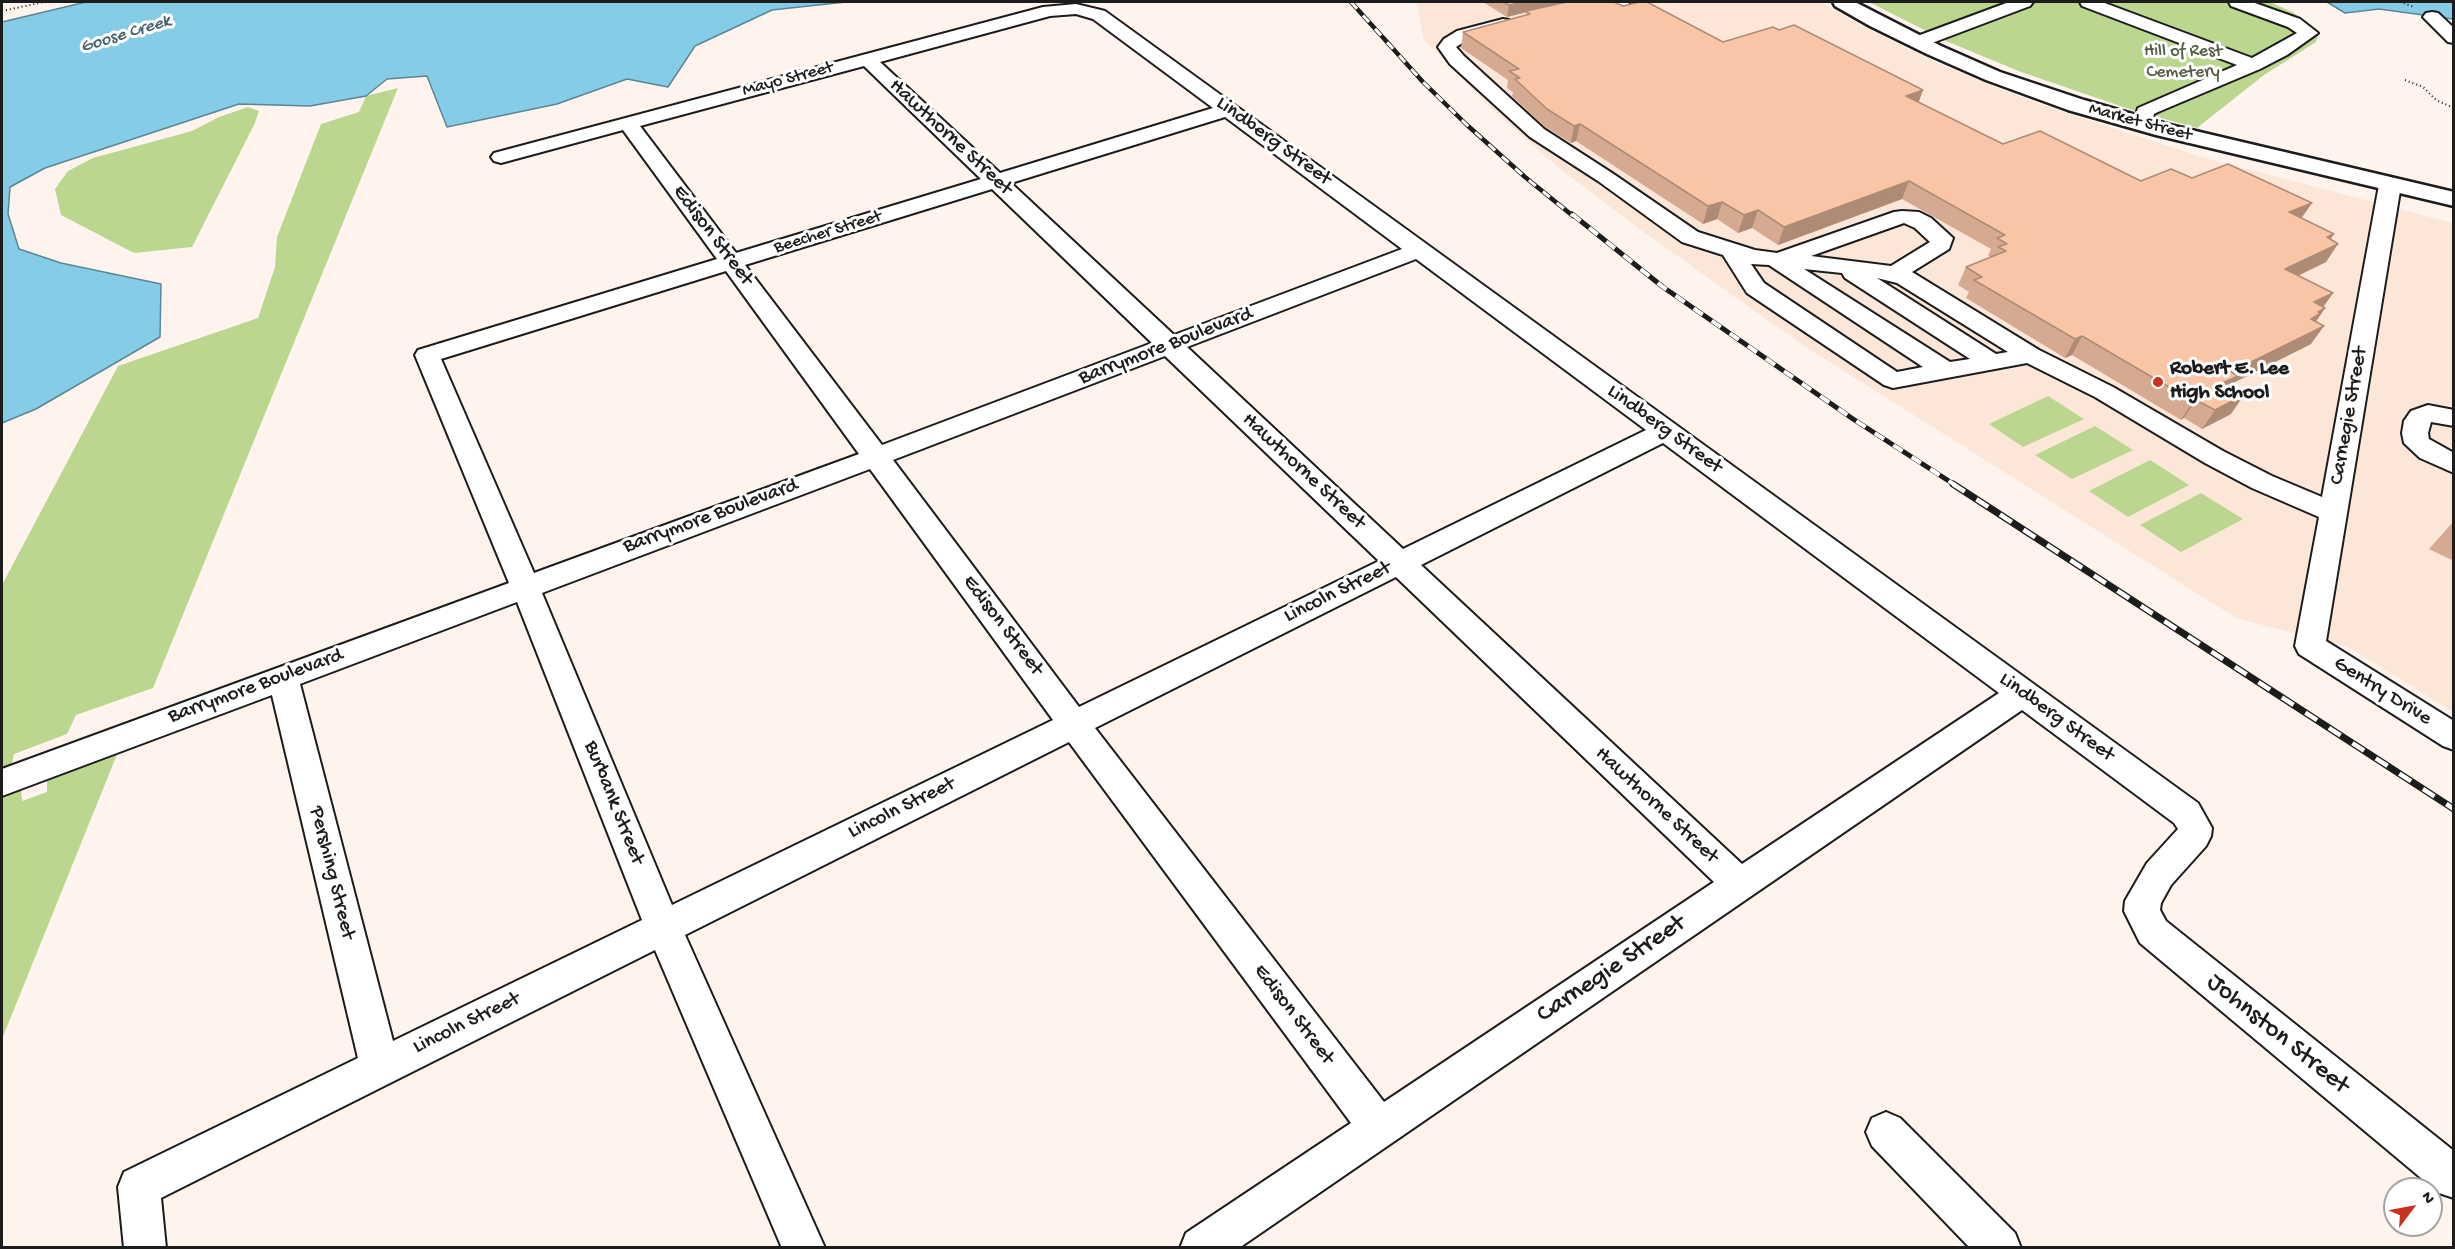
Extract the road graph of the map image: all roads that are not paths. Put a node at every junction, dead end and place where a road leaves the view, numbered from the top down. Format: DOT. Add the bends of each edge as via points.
graph roads {
  1 [pos="1621,2"];
  2 [pos="1842,2"];
  3 [pos="2024,2"];
  4 [pos="2088,2"];
  5 [pos="2237,2"];
  6 [pos="1591,3"];
  7 [pos="1076,9"];
  8 [pos="2432,17"];
  9 [pos="1525,19"];
  10 [pos="2454,38"];
  11 [pos="1918,42"];
  12 [pos="2454,45"];
  13 [pos="2454,57"];
  14 [pos="867,59"];
  15 [pos="2253,65"];
  16 [pos="1228,110"];
  17 [pos="628,123"];
  18 [pos="2143,124"];
  19 [pos="501,157"];
  20 [pos="995,181"];
  21 [pos="2390,185"];
  22 [pos="2454,200"];
  23 [pos="1420,250"];
  24 [pos="1732,251"];
  25 [pos="1776,260"];
  26 [pos="731,262"];
  27 [pos="1848,269"];
  28 [pos="1896,274"];
  29 [pos="1169,345"];
  30 [pos="2030,355"];
  31 [pos="427,356"];
  32 [pos="1992,362"];
  33 [pos="1945,370"];
  34 [pos="2454,418"];
  35 [pos="1666,431"];
  36 [pos="876,457"];
  37 [pos="2454,464"];
  38 [pos="2333,512"];
  39 [pos="1399,562"];
  40 [pos="525,586"];
  41 [pos="2310,646"];
  42 [pos="283,678"];
  43 [pos="2023,693"];
  44 [pos="1074,724"];
  45 [pos="2454,737"];
  46 [pos="2,783"];
  47 [pos="2159,874"];
  48 [pos="1739,884"];
  49 [pos="663,927"];
  50 [pos="380,1067"];
  51 [pos="1378,1127"];
  52 [pos="1886,1132"];
  53 [pos="2454,1178"];
  54 [pos="146,1248"];
  55 [pos="804,1248"];
  56 [pos="1202,1248"];
  57 [pos="2000,1248"];
  1 -- 6 [label="street"];
  2 -- 11 [label="main road, Market Street"];
  3 -- 11 [label="street"];
  4 -- 15 [label="street"];
  5 -- 15 [label="street" via="2294,23 2308,33"];
  7 -- 14 [label="street, Mayo Street" via="1049,11"];
  7 -- 16 [label="street, Lindberg Street" via="1099,15"];
  8 -- 10 [label="street"];
  9 -- 24 [label="street" via="1463,35 1448,47 1457,60 1537,133 1690,237"];
  11 -- 18 [label="main road, Market Street" via="1993,76"];
  12 -- 13 [label="street" via="2449,48"];
  14 -- 17 [label="street, Mayo Street"];
  14 -- 20 [label="street, Hawthorne Street"];
  15 -- 18 [label="street" via="2151,108 2145,112"];
  16 -- 20 [label="street, Beecher Street"];
  16 -- 23 [label="street, Lindberg Street"];
  17 -- 19 [label="street, Mayo Street"];
  17 -- 26 [label="street, Edison Street"];
  18 -- 21 [label="main road, Market Street"];
  20 -- 26 [label="street, Beecher Street"];
  20 -- 29 [label="street, Hawthorne Street"];
  21 -- 22 [label="main road, Market Street"];
  21 -- 38 [label="street, Carnegie Street"];
  23 -- 29 [label="street, Barrymore Boulevard"];
  23 -- 35 [label="street, Lindberg Street"];
  24 -- 25 [label="street"];
  24 -- 33 [label="street" via="1755,288 1893,380"];
  25 -- 27 [label="street"];
  25 -- 28 [label="street" via="1902,217 1923,223 1942,238 1936,248"];
  25 -- 33 [label="street"];
  26 -- 31 [label="street, Beecher Street"];
  26 -- 36 [label="street, Edison Street"];
  27 -- 28 [label="street"];
  27 -- 32 [label="street"];
  28 -- 30 [label="street"];
  29 -- 36 [label="street, Barrymore Boulevard"];
  29 -- 39 [label="street, Hawthorne Street"];
  30 -- 32 [label="street"];
  30 -- 38 [label="street" via="2262,482"];
  31 -- 40 [label="street, Burbank Street"];
  32 -- 33 [label="street"];
  34 -- 37 [label="street" via="2428,413 2420,417 2415,433 2417,443"];
  35 -- 39 [label="street, Lincoln Street"];
  35 -- 43 [label="street, Lindberg Street"];
  36 -- 40 [label="street, Barrymore Boulevard"];
  36 -- 44 [label="street, Edison Street"];
  38 -- 41 [label="street, Carnegie Street"];
  39 -- 44 [label="street, Lincoln Street"];
  39 -- 48 [label="street, Hawthorne Street"];
  40 -- 42 [label="street, Barrymore Boulevard"];
  40 -- 49 [label="street, Burbank Street"];
  41 -- 45 [label="street, Gentry Drive"];
  42 -- 46 [label="street, Barrymore Boulevard"];
  42 -- 50 [label="street, Pershing Street"];
  43 -- 47 [label="street, Lindberg Street" via="2193,821 2194,836"];
  43 -- 48 [label="street, Carnegie Street"];
  44 -- 49 [label="street, Lincoln Street"];
  44 -- 51 [label="street, Edison Street"];
  47 -- 53 [label="street, Johnston Street" via="2143,901 2142,911 2153,932"];
  48 -- 51 [label="street, Carnegie Street"];
  49 -- 50 [label="street, Lincoln Street"];
  49 -- 55 [label="street, Burbank Street"];
  50 -- 54 [label="street, Lincoln Street" via="139,1187"];
  51 -- 56 [label="street, Carnegie Street"];
  52 -- 57 [label="street"];
}
